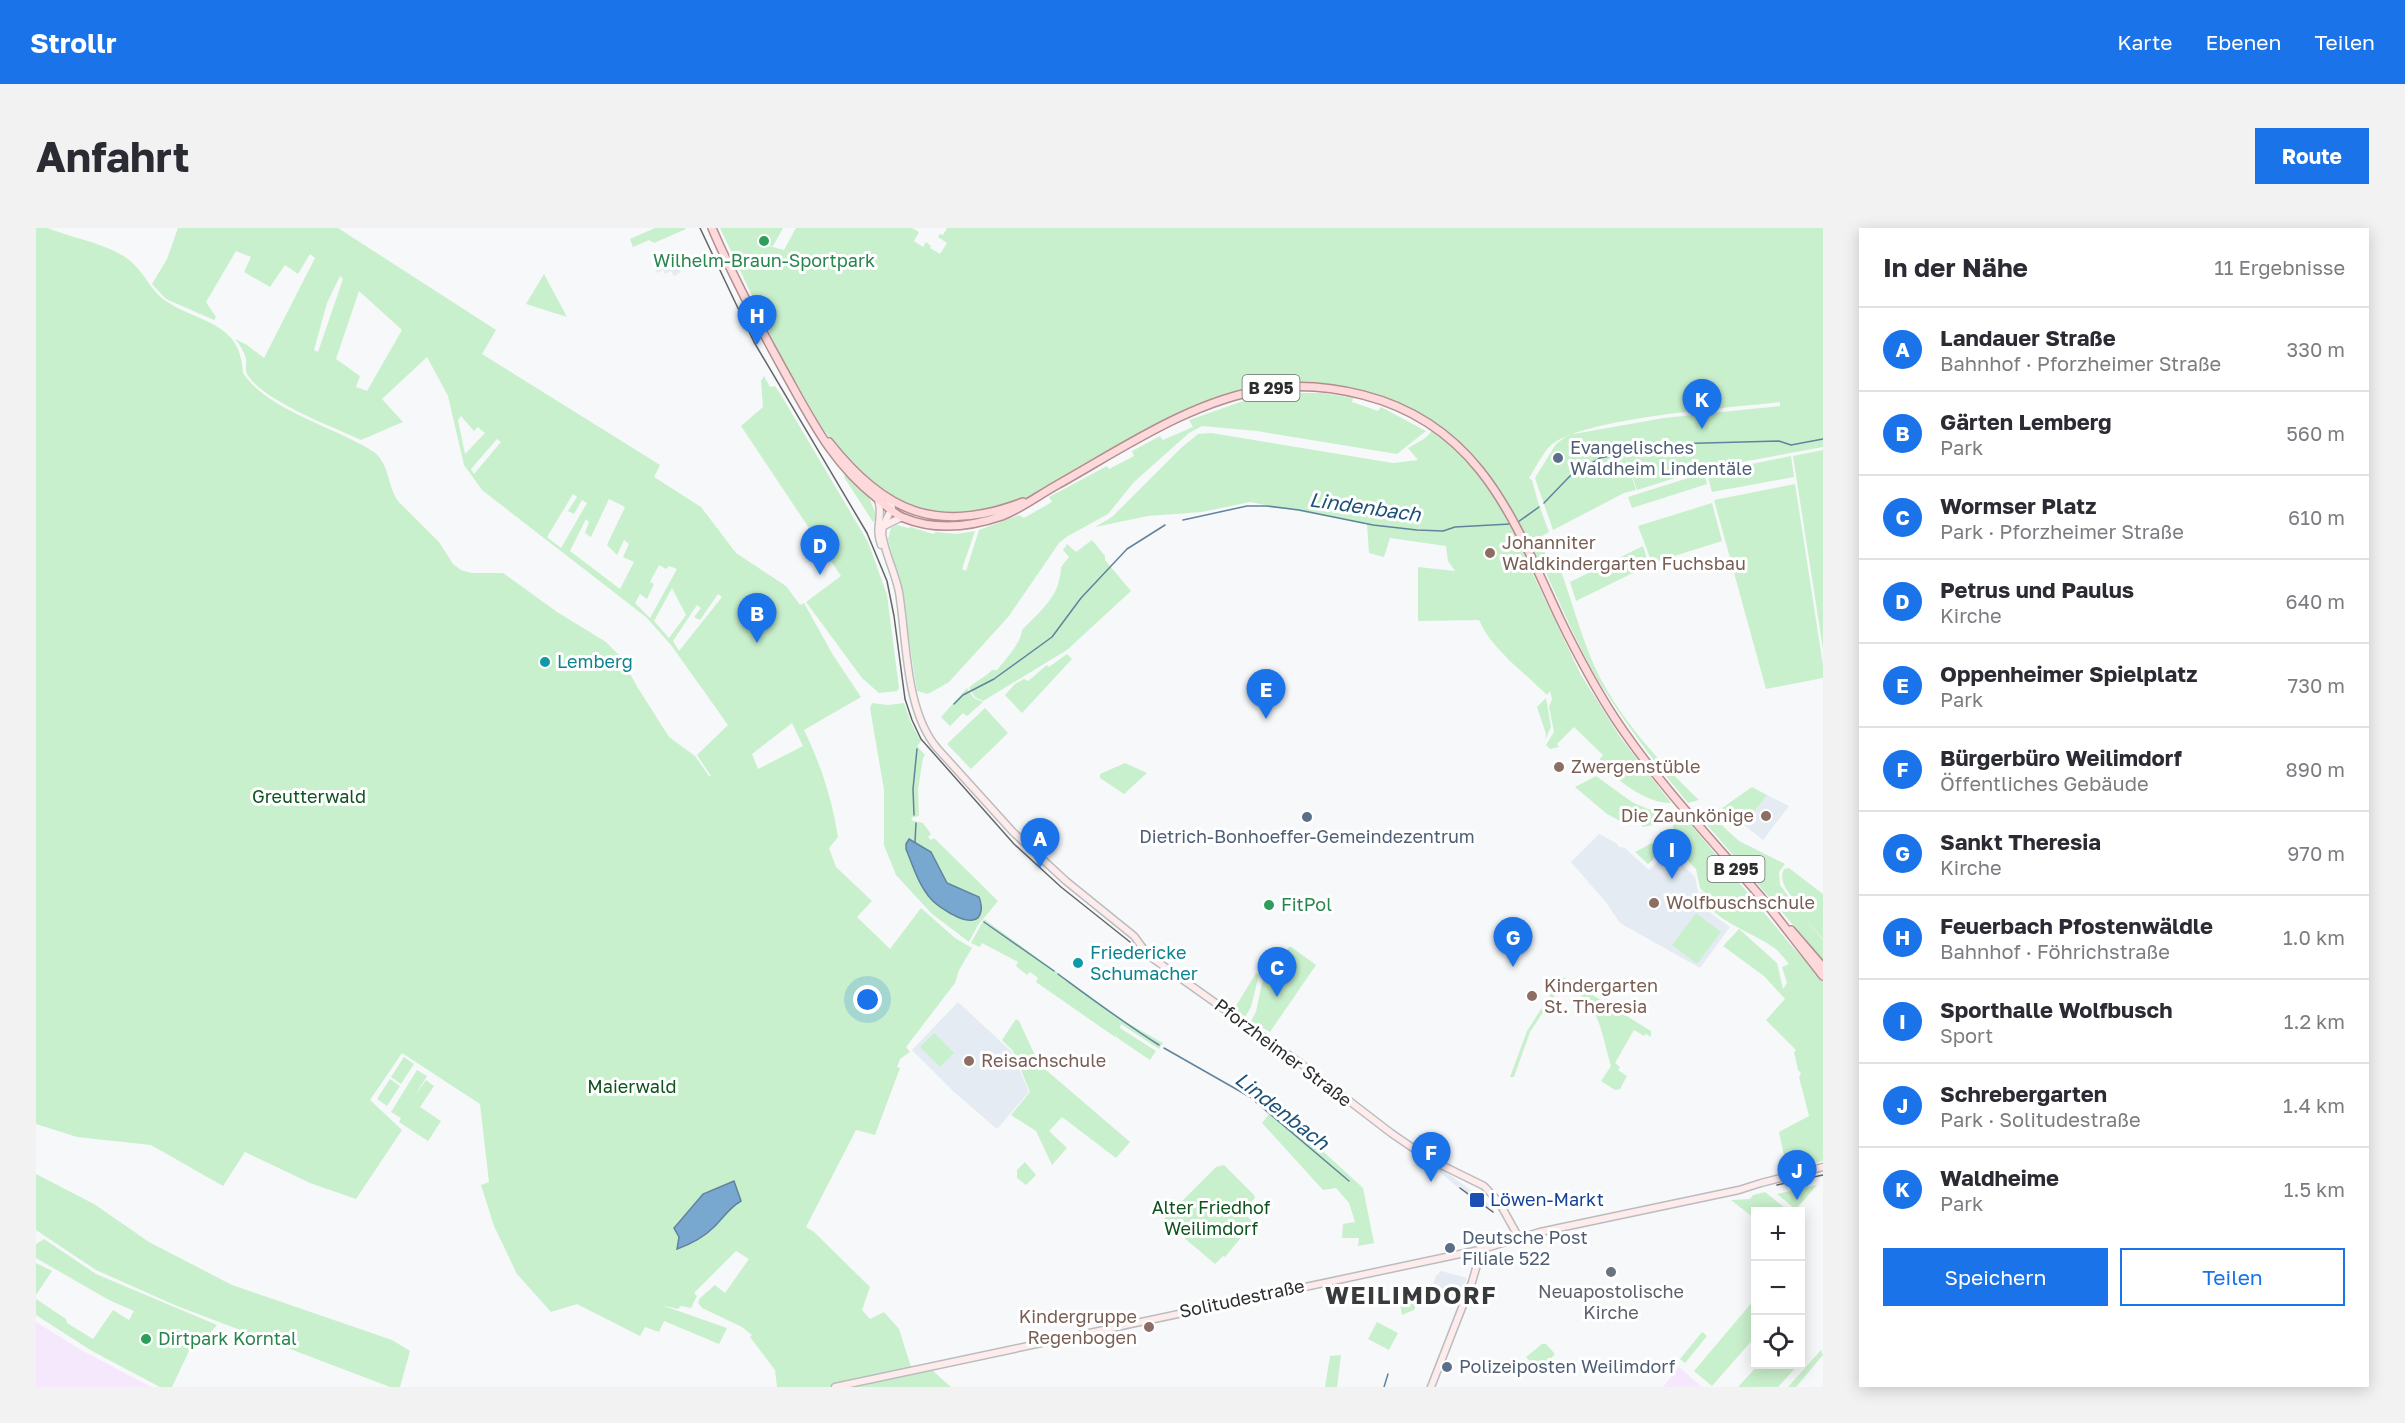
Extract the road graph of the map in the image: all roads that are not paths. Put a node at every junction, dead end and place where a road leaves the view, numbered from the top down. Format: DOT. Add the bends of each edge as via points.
graph roads {
  1 [pos="712,228"];
  2 [pos="808,414"];
  3 [pos="888,498"];
  4 [pos="1035,498"];
  5 [pos="878,500"];
  6 [pos="903,506"];
  7 [pos="891,509"];
  8 [pos="880,515"];
  9 [pos="904,518"];
  10 [pos="883,526"];
  11 [pos="897,584"];
  12 [pos="1768,906"];
  13 [pos="1823,967"];
  14 [pos="1823,976"];
  15 [pos="1823,1167"];
  16 [pos="1519,1238"];
  17 [pos="1479,1250"];
  18 [pos="835,1387"];
  19 [pos="1431,1387"];
  1 -- 2 [label="main road, B 295" via="737,284"];
  2 -- 3 [label="main road, B 295" via="855,473"];
  2 -- 5 [label="main road, B 295" via="840,464"];
  3 -- 6 [label="main road, B 295"];
  3 -- 7 [label="main road"];
  4 -- 6 [label="main road, B 295" via="972,518 935,517"];
  4 -- 9 [label="main road, B 295" via="1013,512 973,525 940,526"];
  4 -- 12 [label="main road, B 295" via="1213,403 1256,391 1292,387 1347,391 1406,410 1451,440 1498,492 1574,647 1617,721 1662,782"];
  5 -- 7 [label="main road, B 295"];
  5 -- 8 [label="main road"];
  6 -- 7 [label="main road"];
  7 -- 8 [label="main road"];
  7 -- 9 [label="main road, B 295"];
  7 -- 10 [label="main road"];
  8 -- 11 [label="main road" via="878,537"];
  9 -- 10 [label="main road"];
  10 -- 11 [label="main road"];
  11 -- 16 [label="main road, Pforzheimer Straße" via="919,719 932,742 995,814 1045,864 1134,936 1151,958 1422,1154 1484,1186 1499,1202"];
  12 -- 13 [label="main road, B 295"];
  12 -- 14 [label="main road, B 295"];
  15 -- 16 [label="main road, Solitudestraße" via="1739,1191"];
  16 -- 17 [label="main road, Solitudestraße"];
  17 -- 18 [label="main road, Solitudestraße"];
  17 -- 19 [label="main road" via="1472,1282"];
}
